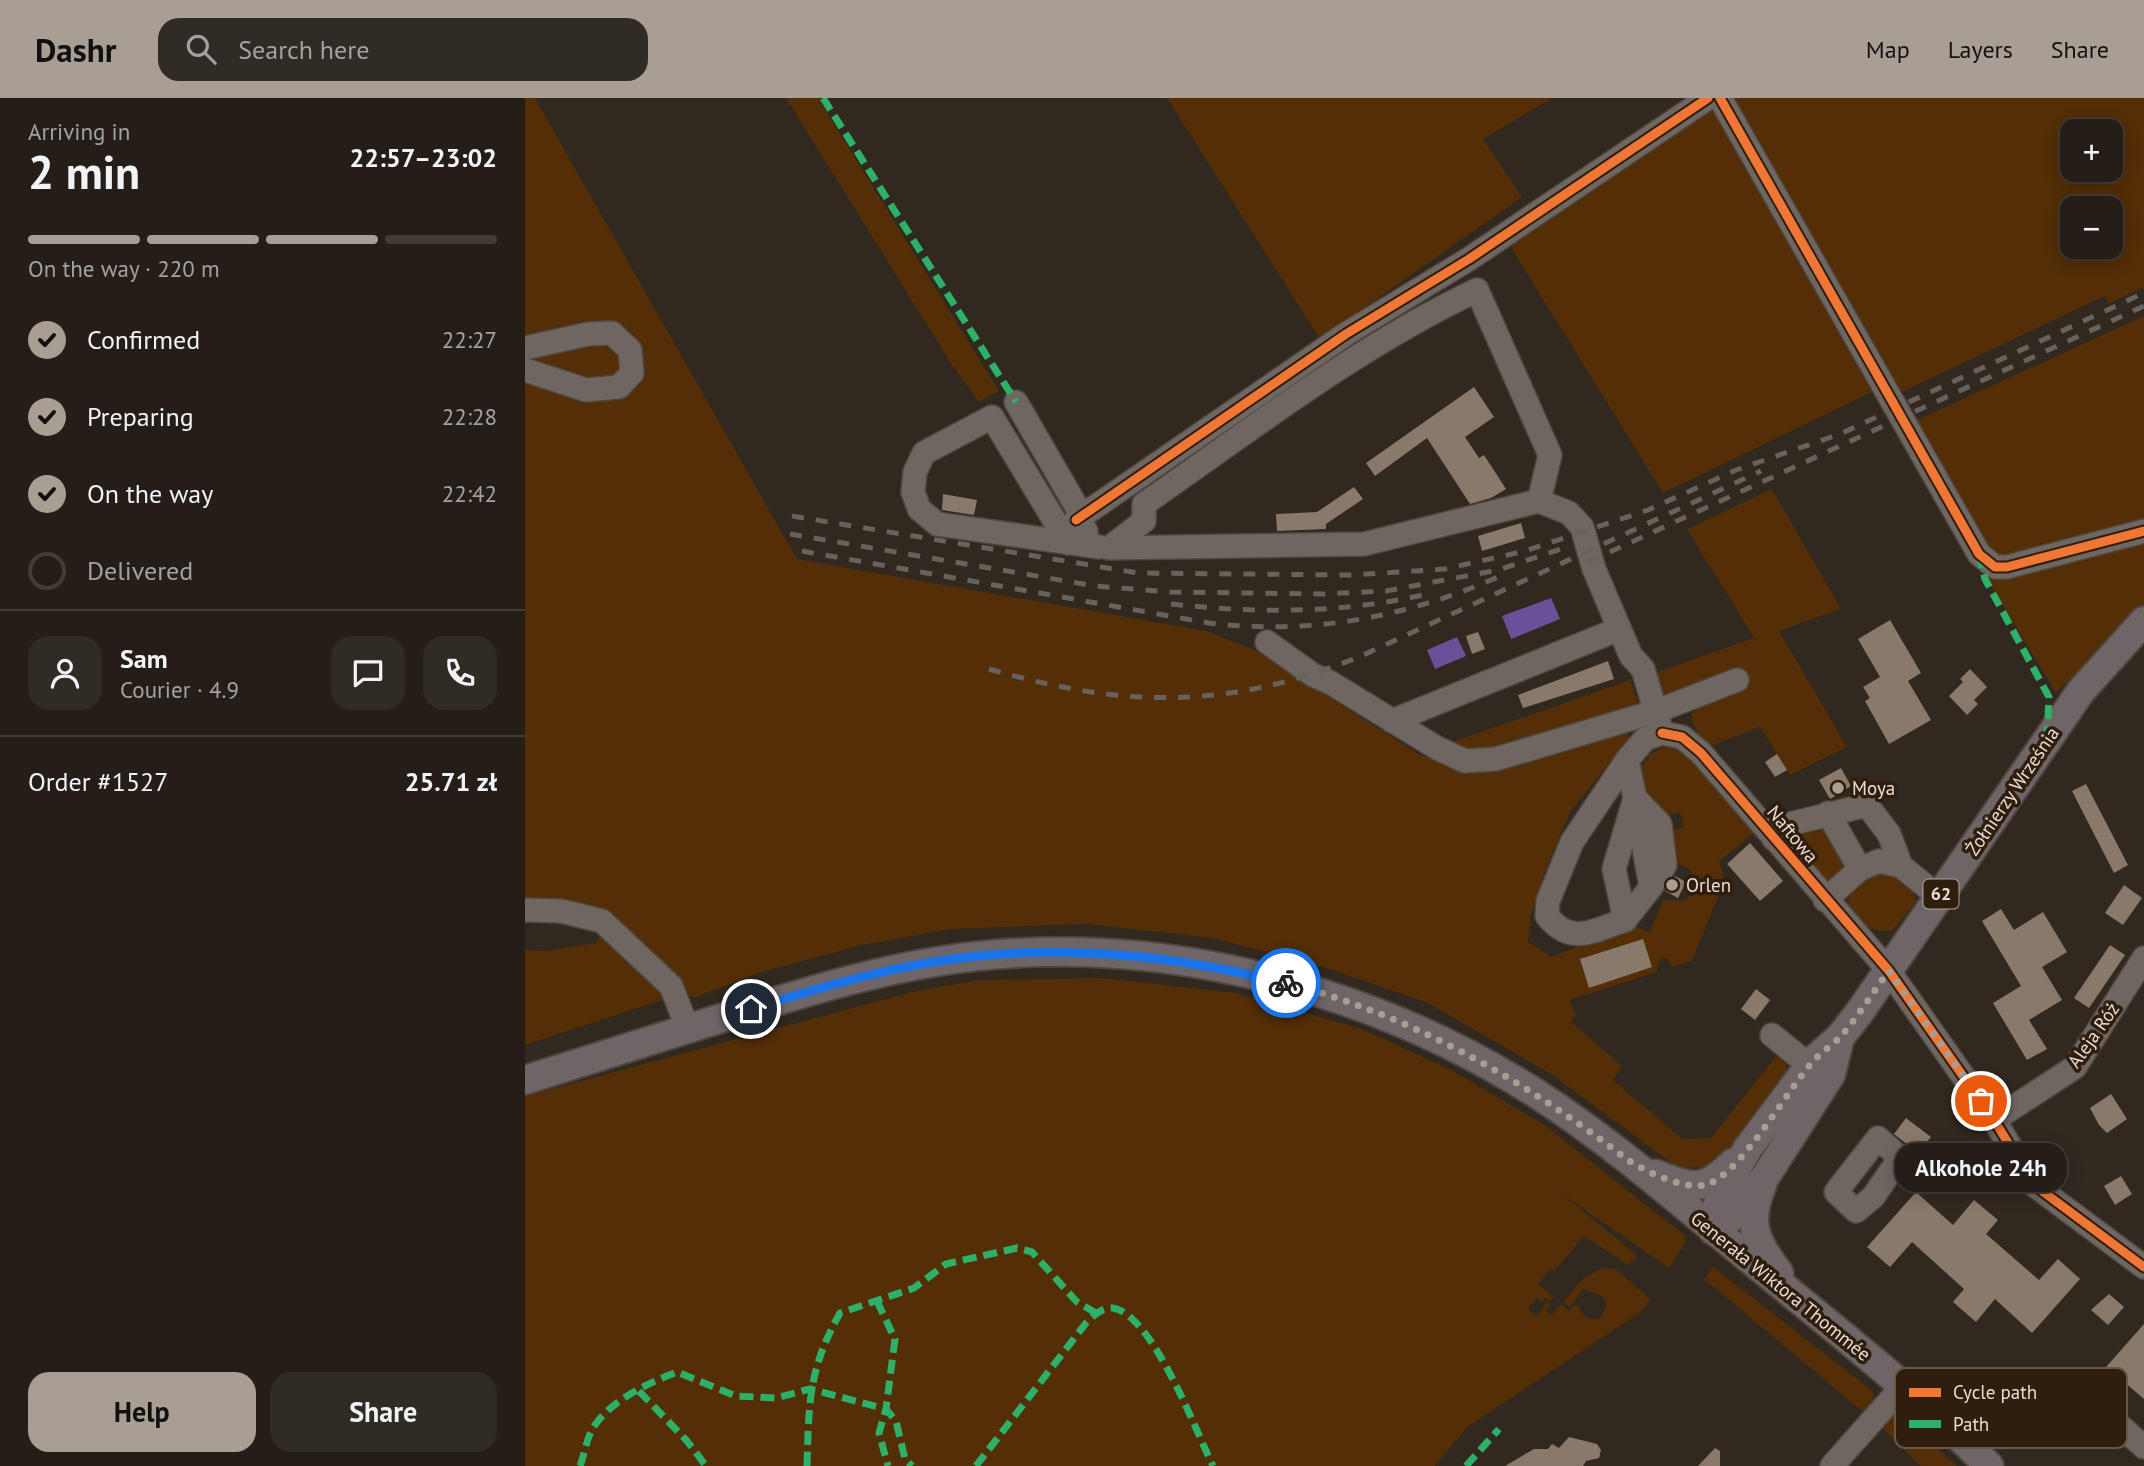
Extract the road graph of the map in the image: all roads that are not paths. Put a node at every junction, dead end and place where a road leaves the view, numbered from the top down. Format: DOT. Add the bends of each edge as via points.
graph roads {
  1 [pos="1708,98"];
  2 [pos="1720,98"];
  3 [pos="525,348"];
  4 [pos="525,370"];
  5 [pos="1016,402"];
  6 [pos="1539,502"];
  7 [pos="1079,518"];
  8 [pos="2144,531"];
  9 [pos="1093,550"];
  10 [pos="2144,621"];
  11 [pos="1619,629"];
  12 [pos="1266,642"];
  13 [pos="1737,680"];
  14 [pos="1392,721"];
  15 [pos="1660,722"];
  16 [pos="1627,760"];
  17 [pos="1635,798"];
  18 [pos="1828,813"];
  19 [pos="1774,839"];
  20 [pos="1901,866"];
  21 [pos="1860,869"];
  22 [pos="1939,897"];
  23 [pos="1825,900"];
  24 [pos="525,910"];
  25 [pos="1625,920"];
  26 [pos="2143,964"];
  27 [pos="1889,971"];
  28 [pos="688,1029"];
  29 [pos="1772,1035"];
  30 [pos="1840,1037"];
  31 [pos="1810,1066"];
  32 [pos="525,1080"];
  33 [pos="1994,1120"];
  34 [pos="1748,1148"];
  35 [pos="1636,1166"];
  36 [pos="1765,1177"];
  37 [pos="1713,1230"];
  38 [pos="2144,1267"];
  39 [pos="1802,1303"];
  40 [pos="1895,1379"];
  41 [pos="1895,1394"];
  42 [pos="2127,1432"];
  43 [pos="2144,1447"];
  44 [pos="1970,1448"];
  45 [pos="1832,1466"];
  46 [pos="1989,1466"];
  1 -- 7 [label="street" via="1469,259 1323,349"];
  2 -- 8 [label="street" via="1979,554 1995,567 2007,567"];
  3 -- 4 [label="street" via="612,332 630,350 632,373 619,387 586,390"];
  5 -- 7 [label="street"];
  6 -- 9 [label="street" via="1364,544"];
  6 -- 9 [label="street" via="1550,454 1477,290 1428,313 1337,369 1144,504 1144,521"];
  6 -- 11 [label="street" via="1569,513 1582,527"];
  7 -- 9 [label="street"];
  9 -- 9 [label="street" via="937,524 919,509 913,492 915,472 924,453 992,417"];
  10 -- 22 [label="main road, Żołnierzy Września / 62" via="2081,691"];
  11 -- 14 [label="street"];
  11 -- 15 [label="street" via="1631,656 1643,669"];
  12 -- 14 [label="street"];
  13 -- 15 [label="street"];
  14 -- 15 [label="street" via="1465,761 1496,760"];
  15 -- 16 [label="street"];
  15 -- 19 [label="street, Naftowa" via="1700,753"];
  16 -- 17 [label="street"];
  16 -- 25 [label="street" via="1572,842 1548,901 1547,916 1568,934 1583,934"];
  17 -- 25 [label="street" via="1614,869"];
  17 -- 25 [label="street" via="1651,887"];
  18 -- 19 [label="street" via="1790,824"];
  18 -- 20 [label="street" via="1867,805 1889,834"];
  18 -- 21 [label="street"];
  19 -- 23 [label="street, Naftowa"];
  20 -- 21 [label="street" via="1879,861"];
  20 -- 22 [label="street"];
  21 -- 23 [label="street"];
  22 -- 27 [label="main road, Żołnierzy Września / 62"];
  23 -- 27 [label="street, Naftowa"];
  24 -- 28 [label="street" via="561,911 602,921 671,986"];
  26 -- 33 [label="street, Aleja Róż" via="2075,1067"];
  27 -- 30 [label="main road, Żołnierzy Września / 62"];
  27 -- 33 [label="street, Naftowa"];
  28 -- 32 [label="main road, Generała Wiktora Thommée"];
  28 -- 35 [label="main road, Generała Wiktora Thommée" via="817,990 981,955 1064,952 1168,959 1295,985 1414,1028 1525,1087"];
  29 -- 31 [label="street"];
  30 -- 31 [label="main road, Żołnierzy Września / 62"];
  30 -- 36 [label="main road, Żołnierzy Września / 62" via="1831,1074"];
  31 -- 34 [label="main road, Żołnierzy Września / 62"];
  33 -- 38 [label="street, Naftowa" via="2034,1185"];
  34 -- 35 [label="main road" via="1718,1179 1700,1186"];
  34 -- 37 [label="main road, Żołnierzy Września / 62" via="1719,1199"];
  35 -- 37 [label="main road, Generała Wiktora Thommée"];
  36 -- 37 [label="main road, Żołnierzy Września" via="1733,1216"];
  36 -- 39 [label="main road, 62" via="1753,1212 1755,1233 1764,1254"];
  37 -- 39 [label="main road, Generała Wiktora Thommée / 62"];
  39 -- 40 [label="main road, Generała Wiktora Thommée / 62"];
  41 -- 45 [label="street"];
  42 -- 43 [label="street"];
  44 -- 46 [label="main road, Generała Wiktora Thommée / 62"];
}
